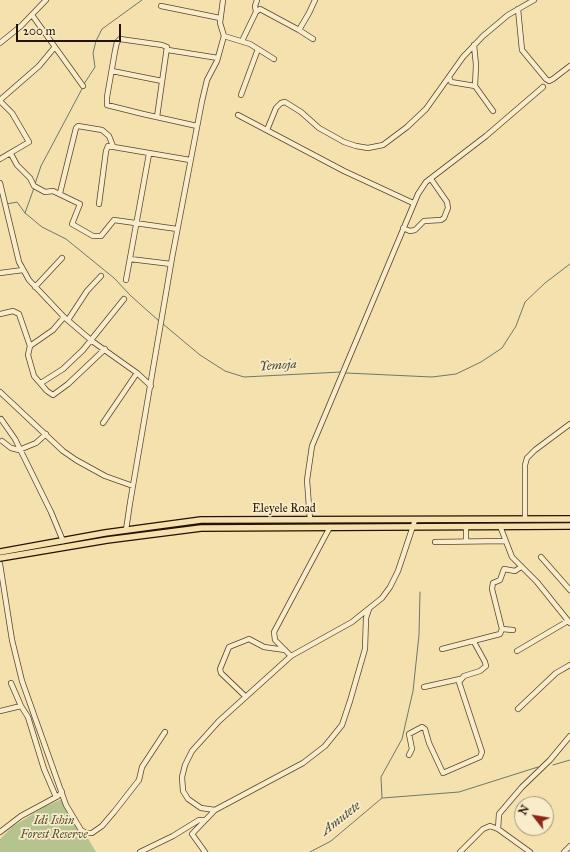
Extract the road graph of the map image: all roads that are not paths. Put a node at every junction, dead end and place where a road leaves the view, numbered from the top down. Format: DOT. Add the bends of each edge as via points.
graph roads {
  1 [pos="46,0"];
  2 [pos="223,0"];
  3 [pos="257,0"];
  4 [pos="315,0"];
  5 [pos="534,0"];
  6 [pos="161,6"];
  7 [pos="518,9"];
  8 [pos="256,12"];
  9 [pos="32,16"];
  10 [pos="220,18"];
  11 [pos="299,30"];
  12 [pos="224,36"];
  13 [pos="313,39"];
  14 [pos="242,41"];
  15 [pos="0,43"];
  16 [pos="474,45"];
  17 [pos="54,48"];
  18 [pos="258,49"];
  19 [pos="168,50"];
  20 [pos="218,58"];
  21 [pos="274,59"];
  22 [pos="570,66"];
  23 [pos="112,71"];
  24 [pos="449,77"];
  25 [pos="162,81"];
  26 [pos="83,86"];
  27 [pos="475,86"];
  28 [pos="543,87"];
  29 [pos="241,95"];
  30 [pos="0,100"];
  31 [pos="493,111"];
  32 [pos="238,115"];
  33 [pos="157,117"];
  34 [pos="197,126"];
  35 [pos="266,130"];
  36 [pos="113,146"];
  37 [pos="11,154"];
  38 [pos="149,154"];
  39 [pos="0,159"];
  40 [pos="190,160"];
  41 [pos="431,179"];
  42 [pos="0,183"];
  43 [pos="60,193"];
  44 [pos="99,204"];
  45 [pos="413,204"];
  46 [pos="136,222"];
  47 [pos="403,228"];
  48 [pos="177,229"];
  49 [pos="62,258"];
  50 [pos="130,259"];
  51 [pos="172,264"];
  52 [pos="23,270"];
  53 [pos="0,273"];
  54 [pos="101,276"];
  55 [pos="126,280"];
  56 [pos="35,287"];
  57 [pos="124,299"];
  58 [pos="0,314"];
  59 [pos="66,318"];
  60 [pos="92,340"];
  61 [pos="30,346"];
  62 [pos="105,349"];
  63 [pos="137,373"];
  64 [pos="41,383"];
  65 [pos="150,386"];
  66 [pos="0,392"];
  67 [pos="0,419"];
  68 [pos="103,424"];
  69 [pos="570,424"];
  70 [pos="46,434"];
  71 [pos="2,440"];
  72 [pos="19,450"];
  73 [pos="133,486"];
  74 [pos="525,519"];
  75 [pos="570,519"];
  76 [pos="201,520"];
  77 [pos="310,520"];
  78 [pos="415,523"];
  79 [pos="466,526"];
  80 [pos="500,526"];
  81 [pos="570,526"];
  82 [pos="330,527"];
  83 [pos="201,528"];
  84 [pos="126,530"];
  85 [pos="63,541"];
  86 [pos="466,541"];
  87 [pos="505,541"];
  88 [pos="435,542"];
  89 [pos="0,552"];
  90 [pos="541,557"];
  91 [pos="0,558"];
  92 [pos="0,564"];
  93 [pos="521,567"];
  94 [pos="570,590"];
  95 [pos="370,609"];
  96 [pos="569,622"];
  97 [pos="502,629"];
  98 [pos="513,630"];
  99 [pos="474,642"];
  100 [pos="442,649"];
  101 [pos="285,650"];
  102 [pos="517,651"];
  103 [pos="291,656"];
  104 [pos="570,665"];
  105 [pos="460,679"];
  106 [pos="11,683"];
  107 [pos="424,687"];
  108 [pos="246,697"];
  109 [pos="21,706"];
  110 [pos="518,709"];
  111 [pos="0,711"];
  112 [pos="165,732"];
  113 [pos="570,736"];
  114 [pos="409,755"];
  115 [pos="60,786"];
  116 [pos="56,797"];
  117 [pos="215,810"];
  118 [pos="204,820"];
  119 [pos="498,829"];
  120 [pos="0,832"];
  121 [pos="570,846"];
  122 [pos="140,852"];
  123 [pos="206,852"];
  124 [pos="460,852"];
  125 [pos="530,852"];
  126 [pos="564,852"];
  1 -- 9 [label="street"];
  2 -- 10 [label="street"];
  3 -- 8 [label="street"];
  4 -- 11 [label="street"];
  5 -- 7 [label="street"];
  6 -- 10 [label="street"];
  7 -- 16 [label="street"];
  7 -- 22 [label="street" via="522,50 546,79 554,79"];
  8 -- 11 [label="street" via="262,9"];
  8 -- 14 [label="street"];
  9 -- 15 [label="street"];
  9 -- 17 [label="street"];
  10 -- 12 [label="street"];
  11 -- 13 [label="street"];
  12 -- 14 [label="street"];
  12 -- 20 [label="street"];
  14 -- 18 [label="street"];
  16 -- 24 [label="street"];
  16 -- 27 [label="street"];
  17 -- 26 [label="street"];
  17 -- 30 [label="street" via="39,66"];
  18 -- 21 [label="street"];
  18 -- 29 [label="street"];
  19 -- 20 [label="street"];
  19 -- 23 [label="street" via="162,45 120,39 116,44"];
  19 -- 25 [label="street"];
  20 -- 34 [label="street" via="205,85"];
  23 -- 25 [label="street"];
  23 -- 33 [label="street" via="107,105"];
  24 -- 27 [label="street" via="451,82"];
  24 -- 35 [label="street" via="418,117 391,140 376,147 356,146 329,134 285,102 276,108"];
  25 -- 33 [label="street"];
  27 -- 31 [label="street"];
  28 -- 41 [label="street"];
  30 -- 37 [label="street" via="12,113 28,142"];
  32 -- 35 [label="street"];
  33 -- 34 [label="street"];
  34 -- 40 [label="street"];
  35 -- 45 [label="street"];
  36 -- 38 [label="street"];
  36 -- 43 [label="street" via="109,136 102,130 78,126"];
  36 -- 44 [label="street" via="107,147 106,151"];
  37 -- 39 [label="street"];
  37 -- 43 [label="street" via="35,187 45,192 53,190"];
  38 -- 40 [label="street"];
  38 -- 46 [label="street"];
  40 -- 48 [label="street"];
  41 -- 45 [label="street" via="421,188"];
  41 -- 47 [label="street" via="447,202 448,208 444,218 424,221 415,230"];
  42 -- 52 [label="street"];
  43 -- 46 [label="street" via="80,204 72,224 93,236 101,236 114,220"];
  45 -- 47 [label="street"];
  46 -- 48 [label="street"];
  46 -- 50 [label="street"];
  47 -- 77 [label="street" via="310,454 307,480"];
  48 -- 51 [label="street"];
  49 -- 56 [label="street"];
  50 -- 51 [label="street"];
  50 -- 55 [label="street"];
  51 -- 65 [label="street"];
  52 -- 53 [label="street"];
  52 -- 56 [label="street"];
  54 -- 59 [label="street"];
  56 -- 59 [label="street"];
  57 -- 60 [label="street"];
  58 -- 61 [label="street" via="13,311 19,314"];
  59 -- 60 [label="street"];
  59 -- 61 [label="street"];
  60 -- 62 [label="street"];
  60 -- 64 [label="street" via="63,369"];
  61 -- 64 [label="street" via="28,355 31,367 34,376"];
  62 -- 63 [label="street"];
  62 -- 64 [label="street" via="53,395"];
  63 -- 65 [label="street"];
  63 -- 68 [label="street"];
  65 -- 73 [label="street"];
  66 -- 70 [label="street"];
  67 -- 72 [label="street" via="10,430"];
  69 -- 74 [label="street" via="527,458"];
  70 -- 72 [label="street" via="36,444"];
  70 -- 73 [label="street" via="76,460 105,476"];
  71 -- 72 [label="street" via="11,448"];
  72 -- 85 [label="street"];
  73 -- 84 [label="street"];
  74 -- 75 [label="main road, Eleyele Road"];
  74 -- 78 [label="main road, Eleyele Road"];
  76 -- 77 [label="main road, Eleyele Road"];
  76 -- 83 [label="main road"];
  76 -- 84 [label="main road, Eleyele Road"];
  77 -- 78 [label="main road, Eleyele Road"];
  78 -- 79 [label="main road, Eleyele Road"];
  78 -- 82 [label="main road, Eleyele Road"];
  78 -- 95 [label="street" via="390,587"];
  79 -- 80 [label="main road, Eleyele Road"];
  79 -- 86 [label="street"];
  80 -- 81 [label="main road, Eleyele Road"];
  80 -- 87 [label="street"];
  82 -- 83 [label="main road, Eleyele Road"];
  82 -- 101 [label="street" via="274,632 275,640"];
  83 -- 91 [label="main road, Eleyele Road" via="107,540"];
  84 -- 85 [label="main road, Eleyele Road"];
  85 -- 89 [label="main road, Eleyele Road"];
  86 -- 87 [label="street"];
  86 -- 88 [label="street"];
  87 -- 93 [label="street" via="508,553"];
  90 -- 94 [label="street"];
  92 -- 115 [label="street" via="15,655"];
  93 -- 96 [label="street" via="537,582"];
  93 -- 97 [label="street" via="515,571 504,569 500,580 493,583 492,589"];
  95 -- 103 [label="street"];
  95 -- 117 [label="street" via="366,618 362,662 346,714 337,731 318,753 303,764"];
  96 -- 102 [label="street"];
  97 -- 98 [label="street"];
  97 -- 99 [label="street" via="500,634"];
  99 -- 100 [label="street"];
  99 -- 105 [label="street" via="486,666"];
  101 -- 103 [label="street"];
  101 -- 108 [label="street" via="264,647 249,639 229,647 220,669 221,673"];
  103 -- 108 [label="street"];
  104 -- 110 [label="street" via="556,673"];
  105 -- 107 [label="street"];
  105 -- 114 [label="street" via="482,752 480,757 443,773 422,727 409,734 412,748"];
  106 -- 109 [label="street"];
  108 -- 117 [label="street" via="203,738 185,765 182,784 186,796 201,808"];
  109 -- 111 [label="street"];
  109 -- 116 [label="street" via="31,724 44,769"];
  112 -- 115 [label="street" via="142,767 139,780 102,826 92,833 78,828"];
  113 -- 119 [label="street" via="499,814"];
  115 -- 116 [label="street" via="62,792"];
  116 -- 120 [label="street" via="21,816"];
  117 -- 118 [label="street"];
  118 -- 122 [label="street" via="199,820"];
  118 -- 123 [label="street" via="192,834"];
  119 -- 124 [label="street" via="490,826 483,829"];
  119 -- 125 [label="street"];
  121 -- 126 [label="street"];
}
